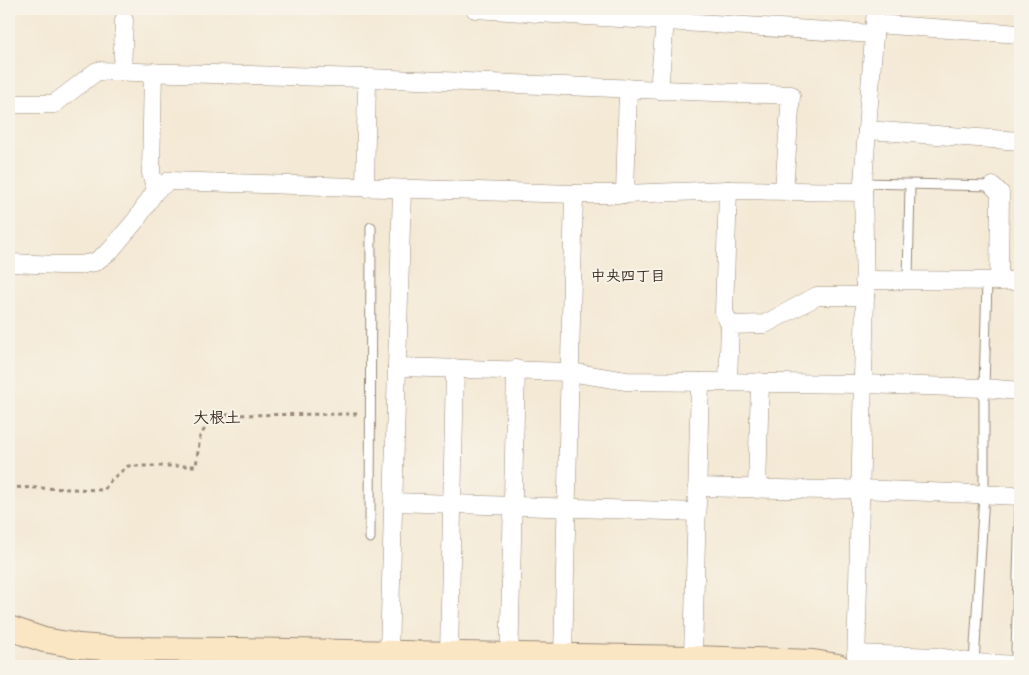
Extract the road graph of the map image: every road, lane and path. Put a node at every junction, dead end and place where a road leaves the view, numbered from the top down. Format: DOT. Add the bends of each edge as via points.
graph roads {
  1 [pos="475,9"];
  2 [pos="566,12"];
  3 [pos="124,20"];
  4 [pos="665,21"];
  5 [pos="875,22"];
  6 [pos="1020,34"];
  7 [pos="122,72"];
  8 [pos="154,72"];
  9 [pos="367,78"];
  10 [pos="628,88"];
  11 [pos="659,90"];
  12 [pos="9,104"];
  13 [pos="867,130"];
  14 [pos="1020,141"];
  15 [pos="910,185"];
  16 [pos="993,186"];
  17 [pos="364,188"];
  18 [pos="863,188"];
  19 [pos="156,190"];
  20 [pos="402,190"];
  21 [pos="728,190"];
  22 [pos="784,190"];
  23 [pos="574,194"];
  24 [pos="625,194"];
  25 [pos="371,227"];
  26 [pos="9,263"];
  27 [pos="908,280"];
  28 [pos="993,281"];
  29 [pos="1020,281"];
  30 [pos="864,288"];
  31 [pos="730,325"];
  32 [pos="397,367"];
  33 [pos="455,368"];
  34 [pos="516,369"];
  35 [pos="570,372"];
  36 [pos="728,381"];
  37 [pos="700,382"];
  38 [pos="760,382"];
  39 [pos="863,384"];
  40 [pos="984,388"];
  41 [pos="1020,391"];
  42 [pos="370,413"];
  43 [pos="9,487"];
  44 [pos="698,488"];
  45 [pos="758,489"];
  46 [pos="861,489"];
  47 [pos="984,494"];
  48 [pos="1020,496"];
  49 [pos="1020,500"];
  50 [pos="393,502"];
  51 [pos="452,504"];
  52 [pos="512,506"];
  53 [pos="566,508"];
  54 [pos="697,512"];
  55 [pos="370,538"];
  56 [pos="9,628"];
  57 [pos="449,655"];
  58 [pos="563,656"];
  59 [pos="234,658"];
  60 [pos="693,658"];
  61 [pos="385,660"];
  62 [pos="508,661"];
  63 [pos="850,662"];
  64 [pos="764,663"];
  65 [pos="974,663"];
  66 [pos="1019,663"];
  1 -- 2 [label="street"];
  2 -- 4 [label="street"];
  3 -- 7 [label="street"];
  4 -- 5 [label="street"];
  4 -- 11 [label="street"];
  5 -- 6 [label="street"];
  5 -- 13 [label="street"];
  7 -- 8 [label="street"];
  7 -- 12 [label="street" via="97,71 54,104"];
  8 -- 9 [label="street"];
  8 -- 19 [label="street" via="150,173"];
  9 -- 10 [label="street"];
  9 -- 17 [label="street"];
  10 -- 11 [label="street"];
  10 -- 24 [label="street"];
  11 -- 22 [label="street" via="791,95"];
  13 -- 14 [label="street"];
  13 -- 18 [label="street"];
  15 -- 16 [label="lane"];
  15 -- 18 [label="lane"];
  15 -- 27 [label="lane"];
  16 -- 28 [label="street" via="1000,193"];
  17 -- 19 [label="street" via="169,181"];
  17 -- 20 [label="street"];
  18 -- 22 [label="street"];
  18 -- 30 [label="street"];
  19 -- 26 [label="street" via="110,251 95,262 80,265"];
  20 -- 23 [label="street"];
  20 -- 32 [label="street"];
  21 -- 22 [label="street"];
  21 -- 24 [label="street"];
  21 -- 31 [label="street" via="724,312"];
  23 -- 24 [label="street"];
  23 -- 35 [label="street"];
  25 -- 42 [label="lane"];
  27 -- 28 [label="street"];
  27 -- 30 [label="street"];
  28 -- 29 [label="street"];
  28 -- 40 [label="lane"];
  30 -- 31 [label="street" via="817,296 765,324"];
  30 -- 39 [label="street"];
  31 -- 36 [label="street"];
  32 -- 33 [label="street"];
  32 -- 50 [label="street"];
  33 -- 34 [label="street"];
  33 -- 51 [label="street"];
  34 -- 35 [label="street"];
  34 -- 52 [label="street"];
  35 -- 37 [label="street" via="626,381"];
  35 -- 53 [label="street"];
  36 -- 37 [label="street"];
  36 -- 38 [label="street"];
  37 -- 44 [label="street"];
  38 -- 39 [label="street"];
  38 -- 45 [label="street"];
  39 -- 40 [label="street"];
  39 -- 46 [label="street"];
  40 -- 41 [label="street"];
  40 -- 47 [label="lane"];
  42 -- 43 [label="path" via="214,415 200,436 196,466 128,466 104,490"];
  42 -- 55 [label="lane"];
  44 -- 45 [label="street"];
  44 -- 54 [label="street"];
  45 -- 46 [label="street"];
  46 -- 47 [label="street"];
  46 -- 63 [label="street"];
  47 -- 48 [label="street"];
  47 -- 65 [label="lane"];
  49 -- 66 [label="lane"];
  50 -- 51 [label="street"];
  50 -- 61 [label="street"];
  51 -- 52 [label="street"];
  51 -- 57 [label="street"];
  52 -- 53 [label="street"];
  52 -- 62 [label="street"];
  53 -- 54 [label="street"];
  53 -- 58 [label="street"];
  54 -- 60 [label="street"];
  56 -- 59 [label="street" via="44,640 79,646"];
  57 -- 61 [label="street"];
  57 -- 62 [label="street"];
  58 -- 60 [label="street"];
  58 -- 62 [label="street"];
  59 -- 61 [label="street"];
  60 -- 64 [label="street"];
  63 -- 64 [label="street"];
  63 -- 65 [label="street" via="937,656"];
  65 -- 66 [label="street"];
}
